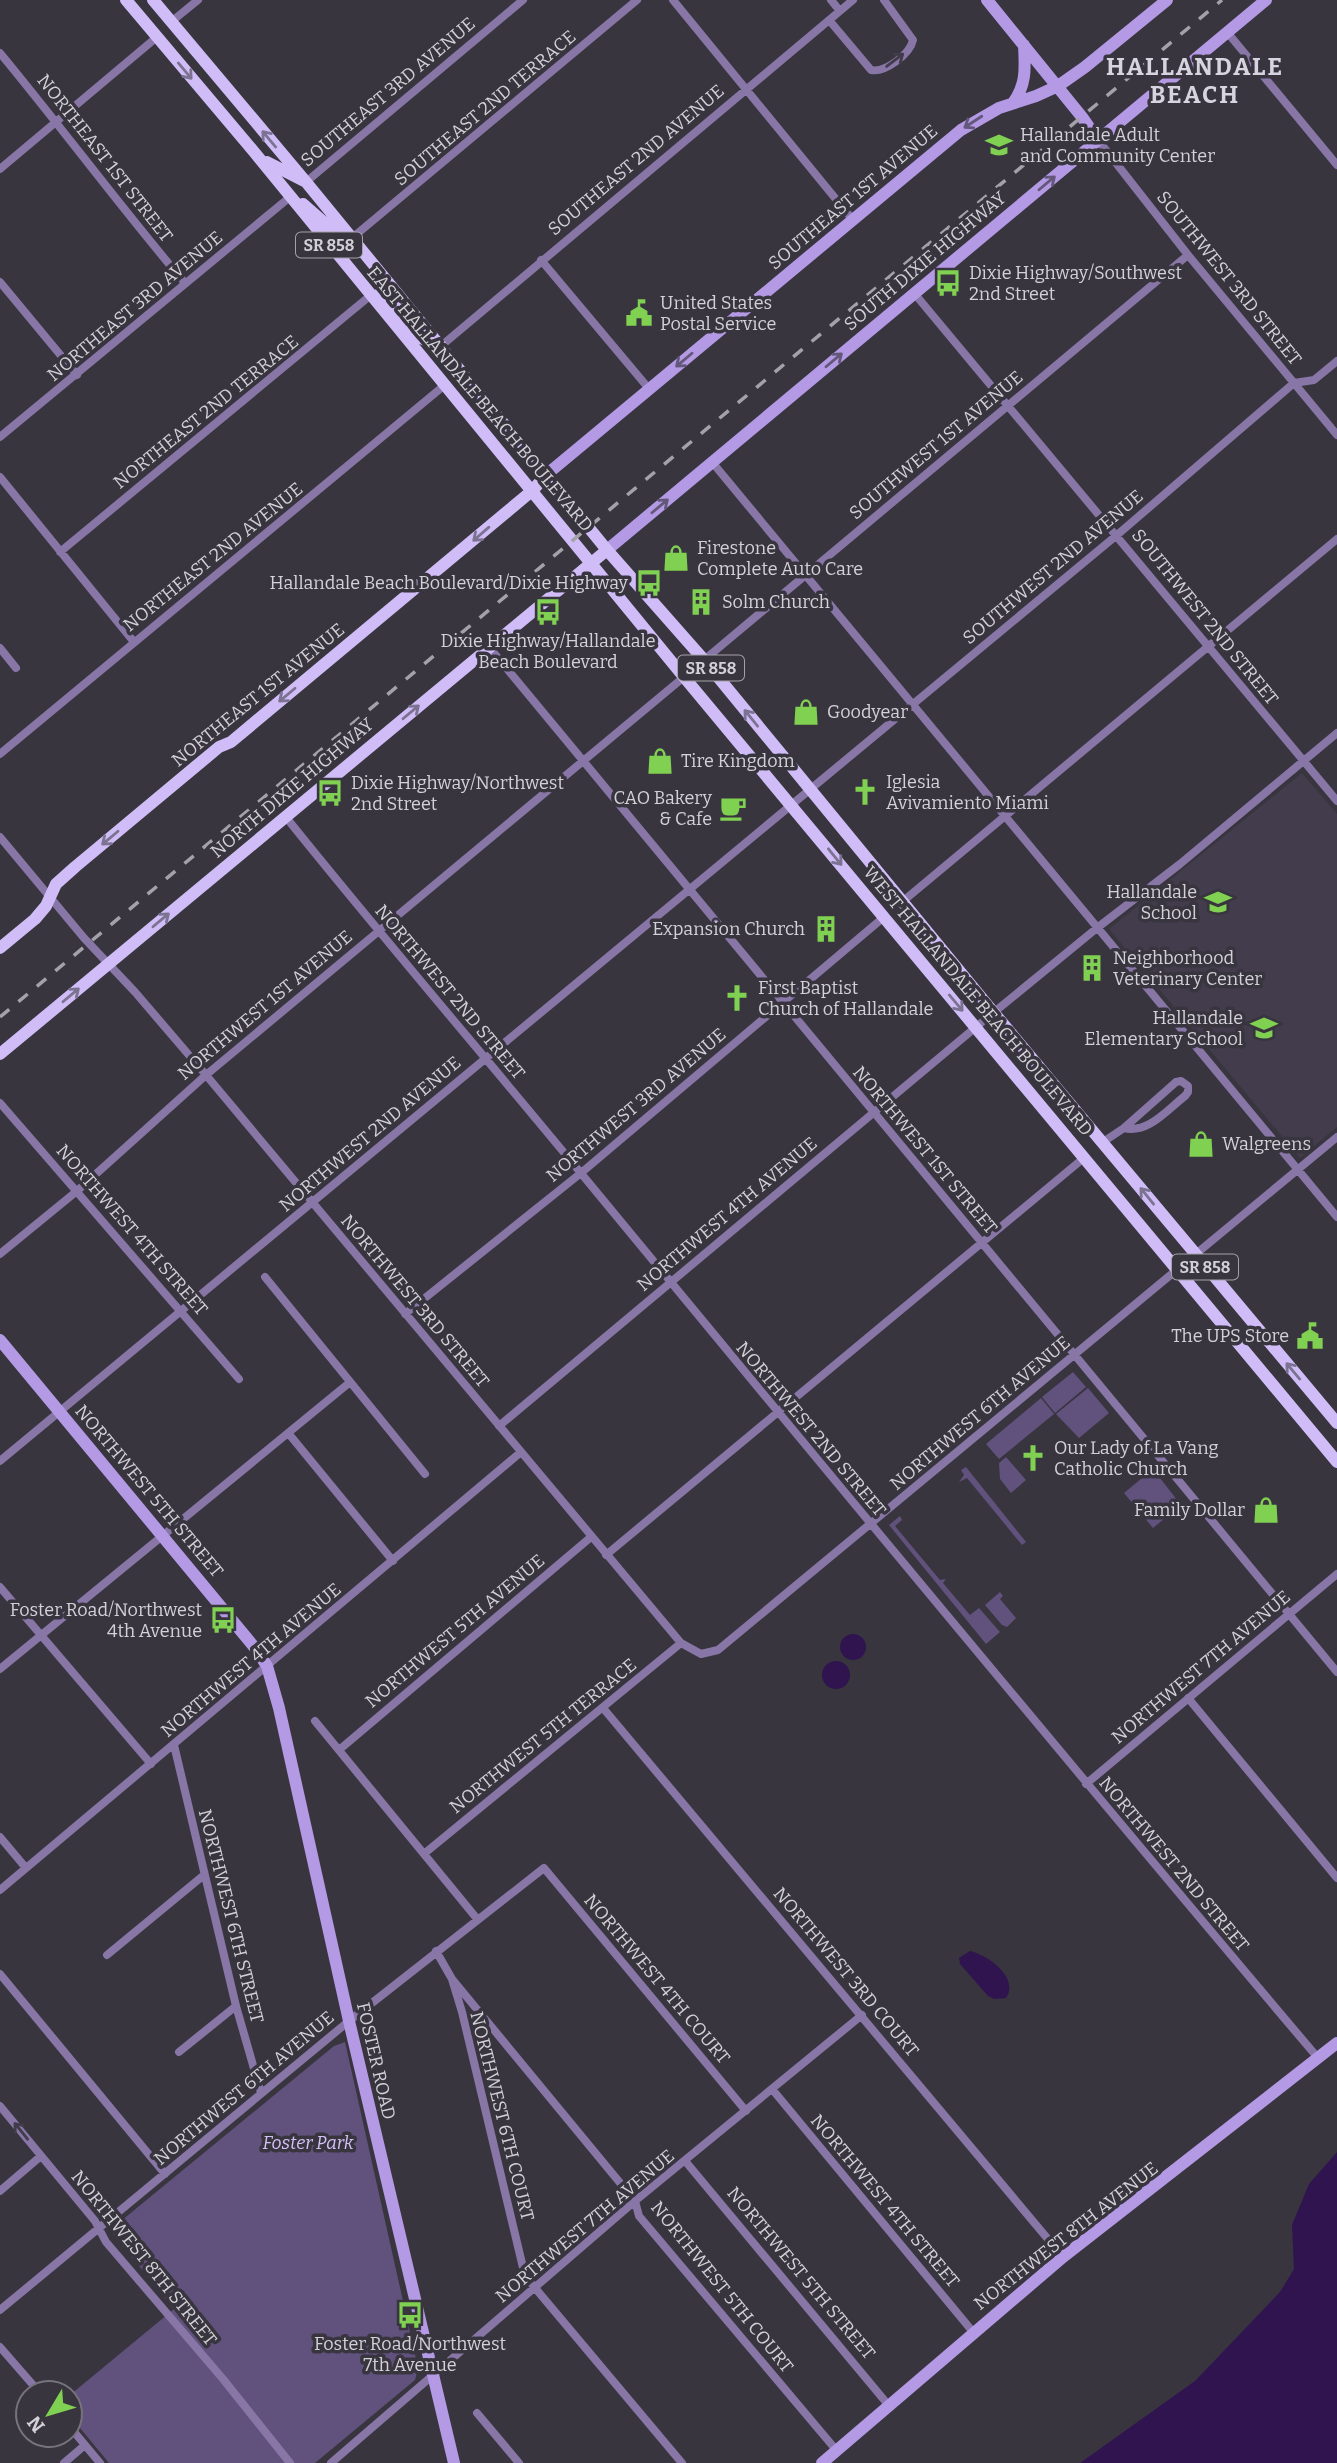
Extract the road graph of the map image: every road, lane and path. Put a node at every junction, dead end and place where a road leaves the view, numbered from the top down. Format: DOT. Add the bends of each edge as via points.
graph roads {
  1 [pos="126,0"];
  2 [pos="153,0"];
  3 [pos="198,0"];
  4 [pos="523,0"];
  5 [pos="637,0"];
  6 [pos="673,0"];
  7 [pos="831,0"];
  8 [pos="853,0"];
  9 [pos="884,0"];
  10 [pos="987,0"];
  11 [pos="1167,0"];
  12 [pos="1266,0"];
  13 [pos="840,11"];
  14 [pos="829,20"];
  15 [pos="172,22"];
  16 [pos="1227,32"];
  17 [pos="157,37"];
  18 [pos="1024,44"];
  19 [pos="0,52"];
  20 [pos="1058,86"];
  21 [pos="746,90"];
  22 [pos="1013,103"];
  23 [pos="56,121"];
  24 [pos="1098,140"];
  25 [pos="256,153"];
  26 [pos="1337,166"];
  27 [pos="0,169"];
  28 [pos="306,181"];
  29 [pos="290,197"];
  30 [pos="853,220"];
  31 [pos="352,239"];
  32 [pos="1188,255"];
  33 [pos="370,260"];
  34 [pos="541,260"];
  35 [pos="0,282"];
  36 [pos="185,283"];
  37 [pos="914,293"];
  38 [pos="371,295"];
  39 [pos="441,346"];
  40 [pos="1337,361"];
  41 [pos="77,375"];
  42 [pos="1294,383"];
  43 [pos="446,384"];
  44 [pos="650,390"];
  45 [pos="1008,406"];
  46 [pos="1337,435"];
  47 [pos="0,438"];
  48 [pos="712,462"];
  49 [pos="546,475"];
  50 [pos="0,477"];
  51 [pos="533,490"];
  52 [pos="1117,535"];
  53 [pos="1337,539"];
  54 [pos="607,550"];
  55 [pos="60,552"];
  56 [pos="592,563"];
  57 [pos="803,575"];
  58 [pos="134,642"];
  59 [pos="1208,645"];
  60 [pos="0,648"];
  61 [pos="489,648"];
  62 [pos="704,660"];
  63 [pos="16,668"];
  64 [pos="684,677"];
  65 [pos="911,705"];
  66 [pos="1337,733"];
  67 [pos="0,754"];
  68 [pos="1304,761"];
  69 [pos="582,762"];
  70 [pos="810,789"];
  71 [pos="1337,802"];
  72 [pos="792,804"];
  73 [pos="285,816"];
  74 [pos="1005,817"];
  75 [pos="0,837"];
  76 [pos="688,889"];
  77 [pos="50,896"];
  78 [pos="902,902"];
  79 [pos="884,917"];
  80 [pos="1097,928"];
  81 [pos="377,931"];
  82 [pos="0,947"];
  83 [pos="108,963"];
  84 [pos="782,1002"];
  85 [pos="993,1013"];
  86 [pos="976,1027"];
  87 [pos="0,1054"];
  88 [pos="486,1059"];
  89 [pos="206,1075"];
  90 [pos="0,1103"];
  91 [pos="874,1113"];
  92 [pos="1124,1128"];
  93 [pos="1337,1137"];
  94 [pos="1103,1142"];
  95 [pos="1085,1157"];
  96 [pos="1298,1170"];
  97 [pos="581,1173"];
  98 [pos="77,1191"];
  99 [pos="312,1203"];
  100 [pos="1337,1217"];
  101 [pos="982,1243"];
  102 [pos="1194,1254"];
  103 [pos="0,1255"];
  104 [pos="1178,1268"];
  105 [pos="265,1277"];
  106 [pos="670,1283"];
  107 [pos="181,1310"];
  108 [pos="405,1314"];
  109 [pos="0,1340"];
  110 [pos="1074,1355"];
  111 [pos="239,1379"];
  112 [pos="349,1383"];
  113 [pos="60,1412"];
  114 [pos="778,1413"];
  115 [pos="1337,1423"];
  116 [pos="499,1426"];
  117 [pos="289,1434"];
  118 [pos="521,1452"];
  119 [pos="0,1461"];
  120 [pos="1337,1462"];
  121 [pos="425,1474"];
  122 [pos="870,1524"];
  123 [pos="162,1534"];
  124 [pos="591,1537"];
  125 [pos="606,1555"];
  126 [pos="393,1561"];
  127 [pos="1337,1574"];
  128 [pos="0,1587"];
  129 [pos="1289,1614"];
  130 [pos="41,1636"];
  131 [pos="681,1643"];
  132 [pos="701,1654"];
  133 [pos="267,1666"];
  134 [pos="0,1670"];
  135 [pos="1337,1672"];
  136 [pos="1188,1698"];
  137 [pos="603,1708"];
  138 [pos="314,1721"];
  139 [pos="174,1745"];
  140 [pos="339,1750"];
  141 [pos="151,1764"];
  142 [pos="1086,1784"];
  143 [pos="0,1837"];
  144 [pos="425,1853"];
  145 [pos="26,1868"];
  146 [pos="544,1868"];
  147 [pos="204,1875"];
  148 [pos="1337,1878"];
  149 [pos="0,1890"];
  150 [pos="478,1920"];
  151 [pos="436,1951"];
  152 [pos="107,1955"];
  153 [pos="0,1974"];
  154 [pos="452,1979"];
  155 [pos="236,2006"];
  156 [pos="862,2015"];
  157 [pos="349,2021"];
  158 [pos="1337,2043"];
  159 [pos="179,2052"];
  160 [pos="1318,2058"];
  161 [pos="772,2089"];
  162 [pos="261,2093"];
  163 [pos="0,2106"];
  164 [pos="746,2111"];
  165 [pos="41,2157"];
  166 [pos="685,2162"];
  167 [pos="165,2174"];
  168 [pos="0,2191"];
  169 [pos="635,2201"];
  170 [pos="97,2229"];
  171 [pos="1063,2257"];
  172 [pos="534,2289"];
  173 [pos="0,2310"];
  174 [pos="973,2332"];
  175 [pos="0,2347"];
  176 [pos="433,2377"];
  177 [pos="28,2379"];
  178 [pos="890,2407"];
  179 [pos="477,2413"];
  180 [pos="85,2445"];
  181 [pos="837,2451"];
  182 [pos="64,2463"];
  183 [pos="100,2463"];
  184 [pos="290,2463"];
  185 [pos="331,2463"];
  186 [pos="454,2463"];
  187 [pos="519,2463"];
  188 [pos="682,2463"];
  189 [pos="822,2463"];
  1 -- 17 [label="main road, EAST HALLANDALE BEACH BOULEVARD / SR 858"];
  2 -- 15 [label="main road, EAST HALLANDALE BEACH BOULEVARD / SR 858"];
  3 -- 15 [label="street"];
  4 -- 28 [label="street, SOUTHEAST 3RD AVENUE"];
  5 -- 31 [label="street, SOUTHEAST 2ND TERRACE"];
  6 -- 21 [label="street"];
  7 -- 13 [label="street"];
  8 -- 13 [label="street, SOUTHEAST 2ND AVENUE"];
  14 -- 9 [label="street, one-way" via="871,70 883,69 911,47 913,40"];
  10 -- 18 [label="street"];
  11 -- 20 [label="street, SOUTHEAST 1ST AVENUE"];
  12 -- 16 [label="street, SOUTH DIXIE HIGHWAY"];
  13 -- 14 [label="street, SOUTHEAST 2ND AVENUE"];
  14 -- 21 [label="street, SOUTHEAST 2ND AVENUE"];
  28 -- 15 [label="main road, EAST HALLANDALE BEACH BOULEVARD / SR 858, one-way"];
  16 -- 24 [label="street, SOUTH DIXIE HIGHWAY"];
  16 -- 26 [label="street"];
  17 -- 23 [label="street"];
  17 -- 25 [label="main road, EAST HALLANDALE BEACH BOULEVARD / SR 858, one-way"];
  18 -- 20 [label="street"];
  18 -- 22 [label="street" via="1026,75"];
  19 -- 23 [label="street, NORTHEAST 1ST STREET"];
  20 -- 22 [label="street, SOUTHEAST 1ST AVENUE"];
  20 -- 24 [label="street"];
  21 -- 30 [label="street"];
  21 -- 34 [label="street, SOUTHEAST 2ND AVENUE"];
  22 -- 30 [label="street, SOUTHEAST 1ST AVENUE, one-way" via="961,130"];
  23 -- 27 [label="street"];
  23 -- 36 [label="street, NORTHEAST 1ST STREET"];
  24 -- 32 [label="street, SOUTHWEST 3RD STREET"];
  37 -- 24 [label="street, SOUTH DIXIE HIGHWAY, one-way"];
  25 -- 28 [label="main road"];
  25 -- 29 [label="main road, EAST HALLANDALE BEACH BOULEVARD / SR 858"];
  28 -- 31 [label="main road, EAST HALLANDALE BEACH BOULEVARD / SR 858"];
  29 -- 33 [label="main road"];
  29 -- 36 [label="street, NORTHEAST 3RD AVENUE"];
  29 -- 38 [label="main road, EAST HALLANDALE BEACH BOULEVARD / SR 858"];
  30 -- 44 [label="street, SOUTHEAST 1ST AVENUE, one-way"];
  31 -- 33 [label="main road, EAST HALLANDALE BEACH BOULEVARD / SR 858"];
  32 -- 42 [label="street, SOUTHWEST 3RD STREET"];
  32 -- 45 [label="street, SOUTHWEST 1ST AVENUE"];
  33 -- 39 [label="main road, EAST HALLANDALE BEACH BOULEVARD / SR 858"];
  34 -- 39 [label="street, SOUTHEAST 2ND AVENUE"];
  34 -- 44 [label="street"];
  35 -- 41 [label="street"];
  36 -- 41 [label="street, NORTHEAST 3RD AVENUE"];
  37 -- 45 [label="street, SOUTHWEST 2ND STREET"];
  48 -- 37 [label="street, SOUTH DIXIE HIGHWAY, one-way"];
  38 -- 39 [label="main road" via="384,297 420,338"];
  38 -- 43 [label="main road, EAST HALLANDALE BEACH BOULEVARD / SR 858"];
  38 -- 55 [label="street, NORTHEAST 2ND TERRACE"];
  39 -- 49 [label="main road, EAST HALLANDALE BEACH BOULEVARD / SR 858"];
  40 -- 42 [label="street, SOUTHWEST 2ND AVENUE" via="1314,380"];
  41 -- 47 [label="street, NORTHEAST 3RD AVENUE"];
  42 -- 46 [label="street, SOUTHWEST 3RD STREET"];
  42 -- 52 [label="street, SOUTHWEST 2ND AVENUE"];
  43 -- 51 [label="main road, EAST HALLANDALE BEACH BOULEVARD / SR 858"];
  43 -- 58 [label="street, NORTHEAST 2ND AVENUE"];
  44 -- 49 [label="street, SOUTHEAST 1ST AVENUE"];
  45 -- 52 [label="street, SOUTHWEST 2ND STREET"];
  45 -- 57 [label="street, SOUTHWEST 1ST AVENUE"];
  54 -- 48 [label="street, SOUTH DIXIE HIGHWAY, one-way"];
  48 -- 57 [label="street"];
  49 -- 51 [label="main road, NORTHEAST 1ST AVENUE"];
  49 -- 54 [label="main road, EAST HALLANDALE BEACH BOULEVARD / SR 858"];
  50 -- 55 [label="street"];
  51 -- 56 [label="main road, EAST HALLANDALE BEACH BOULEVARD / SR 858"];
  51 -- 77 [label="main road, NORTHEAST 1ST AVENUE, one-way" via="75,867"];
  52 -- 59 [label="street, SOUTHWEST 2ND STREET"];
  52 -- 65 [label="street, SOUTHWEST 2ND AVENUE"];
  53 -- 59 [label="street"];
  54 -- 56 [label="main road, NORTH DIXIE HIGHWAY"];
  54 -- 62 [label="main road, WEST HALLANDALE BEACH BOULEVARD / SR 858"];
  55 -- 58 [label="street"];
  56 -- 61 [label="main road, NORTH DIXIE HIGHWAY"];
  56 -- 64 [label="main road, WEST HALLANDALE BEACH BOULEVARD / SR 858"];
  57 -- 62 [label="street, SOUTHWEST 1ST AVENUE"];
  57 -- 65 [label="street"];
  58 -- 67 [label="street, NORTHEAST 2ND AVENUE"];
  59 -- 68 [label="street, SOUTHWEST 2ND STREET"];
  59 -- 74 [label="street"];
  60 -- 63 [label="street"];
  61 -- 69 [label="street, NORTHWEST 1ST STREET"];
  73 -- 61 [label="main road, NORTH DIXIE HIGHWAY, one-way"];
  70 -- 62 [label="main road, WEST HALLANDALE BEACH BOULEVARD / SR 858, one-way"];
  64 -- 69 [label="street, NORTHWEST 1ST AVENUE"];
  64 -- 72 [label="main road, WEST HALLANDALE BEACH BOULEVARD / SR 858"];
  65 -- 70 [label="street, SOUTHWEST 2ND AVENUE"];
  65 -- 74 [label="street"];
  66 -- 68 [label="street, NORTHWEST 4TH AVENUE"];
  68 -- 71 [label="street, SOUTHWEST 2ND STREET"];
  68 -- 80 [label="street, NORTHWEST 4TH AVENUE"];
  69 -- 76 [label="street, NORTHWEST 1ST STREET"];
  69 -- 81 [label="street, NORTHWEST 1ST AVENUE"];
  70 -- 72 [label="street, SOUTHWEST 2ND AVENUE"];
  70 -- 78 [label="main road, WEST HALLANDALE BEACH BOULEVARD / SR 858"];
  72 -- 76 [label="street, NORTHWEST 2ND AVENUE"];
  72 -- 79 [label="main road, WEST HALLANDALE BEACH BOULEVARD / SR 858, one-way"];
  73 -- 81 [label="street, NORTHWEST 2ND STREET"];
  83 -- 73 [label="main road, NORTH DIXIE HIGHWAY, one-way"];
  74 -- 78 [label="street"];
  74 -- 80 [label="street"];
  75 -- 77 [label="street, NORTHWEST 3RD STREET"];
  76 -- 84 [label="street, NORTHWEST 1ST STREET"];
  76 -- 88 [label="street, NORTHWEST 2ND AVENUE"];
  77 -- 82 [label="main road, NORTHEAST 1ST AVENUE" via="35,919"];
  77 -- 83 [label="street, NORTHWEST 3RD STREET"];
  78 -- 85 [label="main road, WEST HALLANDALE BEACH BOULEVARD / SR 858"];
  79 -- 84 [label="street, NORTHWEST 3RD AVENUE"];
  79 -- 86 [label="main road, WEST HALLANDALE BEACH BOULEVARD / SR 858, one-way"];
  80 -- 85 [label="street, NORTHWEST 4TH AVENUE"];
  80 -- 96 [label="street"];
  81 -- 88 [label="street, NORTHWEST 2ND STREET"];
  81 -- 89 [label="street, NORTHWEST 1ST AVENUE"];
  87 -- 83 [label="main road, NORTH DIXIE HIGHWAY, one-way"];
  83 -- 89 [label="street, NORTHWEST 3RD STREET"];
  84 -- 91 [label="street, NORTHWEST 1ST STREET"];
  84 -- 97 [label="street, NORTHWEST 3RD AVENUE"];
  85 -- 86 [label="street, NORTHWEST 4TH AVENUE"];
  85 -- 94 [label="main road, WEST HALLANDALE BEACH BOULEVARD / SR 858"];
  86 -- 91 [label="street, NORTHWEST 4TH AVENUE"];
  86 -- 95 [label="main road, WEST HALLANDALE BEACH BOULEVARD / SR 858"];
  88 -- 97 [label="street, NORTHWEST 2ND STREET"];
  88 -- 99 [label="street, NORTHWEST 2ND AVENUE"];
  89 -- 98 [label="street, NORTHWEST 1ST AVENUE"];
  89 -- 99 [label="street, NORTHWEST 3RD STREET"];
  90 -- 98 [label="street, NORTHWEST 4TH STREET"];
  91 -- 101 [label="street, NORTHWEST 1ST STREET"];
  91 -- 106 [label="street, NORTHWEST 4TH AVENUE"];
  92 -- 92 [label="street" via="1176,1082 1188,1086 1185,1096 1147,1126"];
  92 -- 94 [label="street"];
  93 -- 96 [label="street, NORTHWEST 6TH AVENUE"];
  102 -- 94 [label="main road, WEST HALLANDALE BEACH BOULEVARD / SR 858, one-way"];
  95 -- 101 [label="street"];
  95 -- 104 [label="main road, WEST HALLANDALE BEACH BOULEVARD / SR 858"];
  96 -- 100 [label="street"];
  96 -- 102 [label="street, NORTHWEST 6TH AVENUE"];
  97 -- 106 [label="street, NORTHWEST 2ND STREET"];
  97 -- 108 [label="street, NORTHWEST 3RD AVENUE"];
  98 -- 103 [label="street, NORTHWEST 1ST AVENUE"];
  98 -- 107 [label="street, NORTHWEST 4TH STREET"];
  99 -- 107 [label="street, NORTHWEST 2ND AVENUE"];
  99 -- 108 [label="street, NORTHWEST 3RD STREET"];
  101 -- 110 [label="street, NORTHWEST 1ST STREET"];
  101 -- 114 [label="street"];
  102 -- 104 [label="street, NORTHWEST 6TH AVENUE"];
  115 -- 102 [label="main road, WEST HALLANDALE BEACH BOULEVARD / SR 858, one-way"];
  104 -- 110 [label="street, NORTHWEST 6TH AVENUE"];
  104 -- 120 [label="main road, WEST HALLANDALE BEACH BOULEVARD / SR 858"];
  105 -- 112 [label="street"];
  106 -- 114 [label="street, NORTHWEST 2ND STREET"];
  106 -- 116 [label="street, NORTHWEST 4TH AVENUE"];
  107 -- 111 [label="street, NORTHWEST 4TH STREET"];
  107 -- 113 [label="street, NORTHWEST 2ND AVENUE"];
  108 -- 116 [label="street, NORTHWEST 3RD STREET"];
  109 -- 113 [label="street, NORTHWEST 5TH STREET"];
  110 -- 122 [label="street, NORTHWEST 6TH AVENUE"];
  110 -- 129 [label="street, NORTHWEST 1ST STREET"];
  112 -- 117 [label="street"];
  112 -- 121 [label="street"];
  113 -- 119 [label="street, NORTHWEST 2ND AVENUE"];
  113 -- 123 [label="street, NORTHWEST 5TH STREET"];
  114 -- 122 [label="street, NORTHWEST 2ND STREET"];
  114 -- 125 [label="street"];
  116 -- 118 [label="street, NORTHWEST 3RD STREET"];
  117 -- 123 [label="street"];
  117 -- 126 [label="street"];
  118 -- 124 [label="street, NORTHWEST 3RD STREET"];
  118 -- 126 [label="street, NORTHWEST 4TH AVENUE"];
  122 -- 132 [label="street, NORTHWEST 6TH AVENUE" via="718,1650"];
  122 -- 142 [label="street, NORTHWEST 2ND STREET"];
  123 -- 130 [label="street"];
  123 -- 133 [label="street, NORTHWEST 5TH STREET"];
  124 -- 125 [label="street, NORTHWEST 3RD STREET"];
  124 -- 140 [label="street, NORTHWEST 5TH AVENUE"];
  125 -- 131 [label="street, NORTHWEST 3RD STREET"];
  126 -- 133 [label="street, NORTHWEST 4TH AVENUE"];
  127 -- 129 [label="street, NORTHWEST 7TH AVENUE"];
  128 -- 130 [label="street"];
  129 -- 135 [label="street, NORTHWEST 1ST STREET"];
  129 -- 136 [label="street, NORTHWEST 7TH AVENUE"];
  130 -- 134 [label="street"];
  130 -- 141 [label="street"];
  131 -- 132 [label="street, NORTHWEST 3RD STREET"];
  131 -- 137 [label="street, NORTHWEST 5TH TERRACE"];
  133 -- 139 [label="street, NORTHWEST 4TH AVENUE"];
  133 -- 157 [label="street, FOSTER ROAD"];
  136 -- 142 [label="street, NORTHWEST 7TH AVENUE"];
  136 -- 148 [label="street"];
  137 -- 144 [label="street, NORTHWEST 5TH TERRACE"];
  137 -- 156 [label="street, NORTHWEST 3RD COURT"];
  138 -- 140 [label="street"];
  139 -- 141 [label="street, NORTHWEST 4TH AVENUE"];
  139 -- 147 [label="street, NORTHWEST 6TH STREET"];
  140 -- 144 [label="street"];
  141 -- 145 [label="street, NORTHWEST 4TH AVENUE"];
  142 -- 160 [label="street, NORTHWEST 2ND STREET"];
  143 -- 145 [label="street"];
  144 -- 150 [label="street"];
  145 -- 149 [label="street, NORTHWEST 4TH AVENUE"];
  146 -- 150 [label="street, NORTHWEST 6TH AVENUE"];
  146 -- 164 [label="street, NORTHWEST 4TH COURT"];
  147 -- 152 [label="street"];
  147 -- 155 [label="street, NORTHWEST 6TH STREET"];
  150 -- 151 [label="street, NORTHWEST 6TH AVENUE"];
  151 -- 154 [label="street, NORTHWEST 6TH COURT"];
  151 -- 157 [label="street, NORTHWEST 6TH AVENUE"];
  153 -- 167 [label="street"];
  154 -- 169 [label="street, NORTHWEST 5TH COURT"];
  154 -- 172 [label="street, NORTHWEST 6TH COURT" via="525,2276"];
  155 -- 159 [label="street"];
  155 -- 162 [label="street, NORTHWEST 6TH STREET"];
  156 -- 161 [label="street, NORTHWEST 7TH AVENUE"];
  156 -- 171 [label="street, NORTHWEST 3RD COURT"];
  157 -- 162 [label="street, NORTHWEST 6TH AVENUE"];
  157 -- 176 [label="street, FOSTER ROAD"];
  158 -- 160 [label="street, NORTHWEST 8TH AVENUE"];
  160 -- 171 [label="street, NORTHWEST 8TH AVENUE"];
  161 -- 164 [label="street, NORTHWEST 7TH AVENUE"];
  161 -- 174 [label="street, NORTHWEST 4TH STREET"];
  162 -- 167 [label="street, NORTHWEST 6TH AVENUE"];
  165 -- 163 [label="street, NORTHWEST 8TH STREET, one-way"];
  164 -- 166 [label="street, NORTHWEST 7TH AVENUE"];
  165 -- 168 [label="street"];
  165 -- 170 [label="street, NORTHWEST 8TH STREET"];
  166 -- 169 [label="street, NORTHWEST 7TH AVENUE"];
  166 -- 178 [label="street, NORTHWEST 5TH STREET"];
  167 -- 170 [label="street, NORTHWEST 6TH AVENUE"];
  169 -- 172 [label="street, NORTHWEST 7TH AVENUE"];
  169 -- 181 [label="street, NORTHWEST 5TH COURT" via="639,2216"];
  170 -- 173 [label="street, NORTHWEST 6TH AVENUE"];
  170 -- 184 [label="street, NORTHWEST 8TH STREET"];
  171 -- 174 [label="street, NORTHWEST 8TH AVENUE"];
  172 -- 176 [label="street, NORTHWEST 7TH AVENUE"];
  172 -- 188 [label="street"];
  174 -- 178 [label="street, NORTHWEST 8TH AVENUE"];
  175 -- 177 [label="street"];
  176 -- 185 [label="street, NORTHWEST 7TH AVENUE"];
  176 -- 186 [label="street, FOSTER ROAD"];
  178 -- 181 [label="street, NORTHWEST 8TH AVENUE"];
  179 -- 187 [label="street"];
  180 -- 182 [label="street"];
  180 -- 183 [label="street"];
  181 -- 189 [label="street, NORTHWEST 8TH AVENUE"];
}
